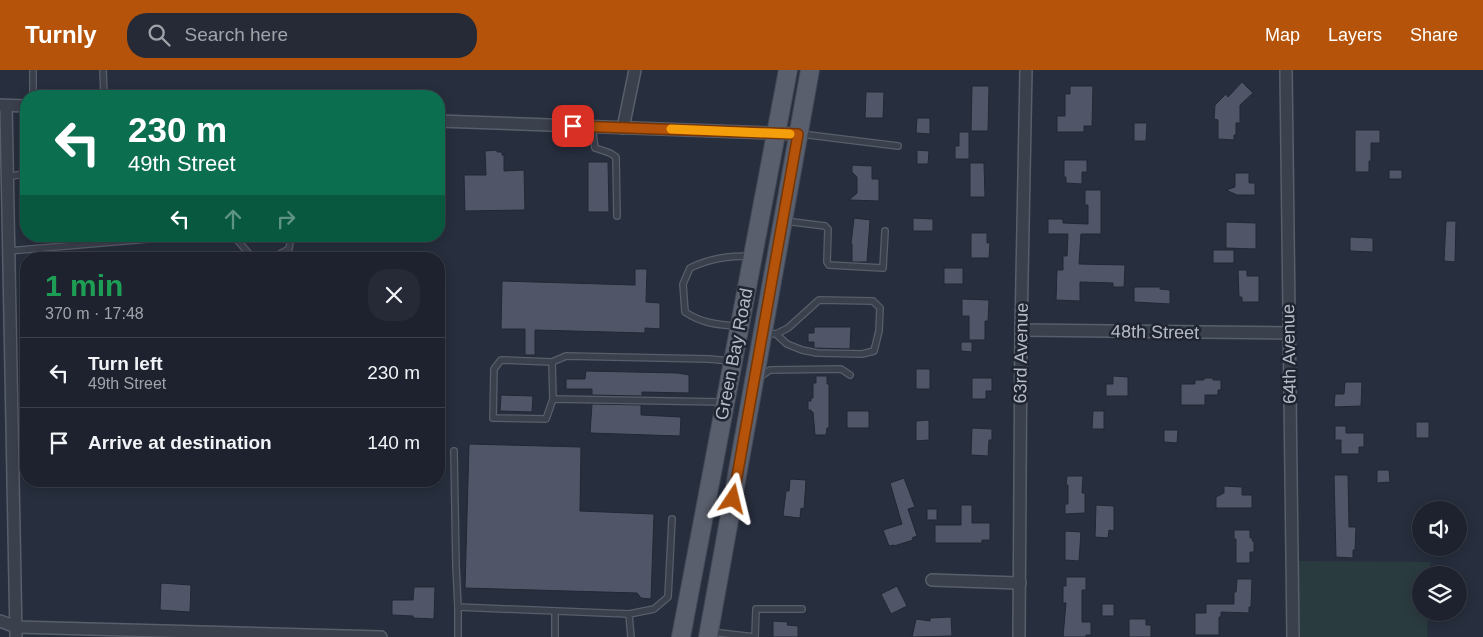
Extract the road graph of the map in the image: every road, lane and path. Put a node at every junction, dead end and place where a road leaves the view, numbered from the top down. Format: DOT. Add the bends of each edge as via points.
graph roads {
  1 [pos="33,70"];
  2 [pos="103,70"];
  3 [pos="635,70"];
  4 [pos="788,70"];
  5 [pos="810,70"];
  6 [pos="1026,70"];
  7 [pos="1286,70"];
  8 [pos="33,90"];
  9 [pos="104,90"];
  10 [pos="3,105"];
  11 [pos="20,106"];
  12 [pos="445,121"];
  13 [pos="592,126"];
  14 [pos="624,128"];
  15 [pos="776,133"];
  16 [pos="798,134"];
  17 [pos="898,146"];
  18 [pos="20,175"];
  19 [pos="7,177"];
  20 [pos="617,216"];
  21 [pos="783,221"];
  22 [pos="885,231"];
  23 [pos="113,242"];
  24 [pos="239,242"];
  25 [pos="290,242"];
  26 [pos="8,251"];
  27 [pos="247,252"];
  28 [pos="282,252"];
  29 [pos="753,256"];
  30 [pos="740,326"];
  31 [pos="1021,330"];
  32 [pos="769,333"];
  33 [pos="1288,333"];
  34 [pos="552,362"];
  35 [pos="733,362"];
  36 [pos="850,375"];
  37 [pos="755,380"];
  38 [pos="553,399"];
  39 [pos="725,402"];
  40 [pos="454,451"];
  41 [pos="672,519"];
  42 [pos="932,580"];
  43 [pos="1020,583"];
  44 [pos="458,607"];
  45 [pos="802,609"];
  46 [pos="555,611"];
  47 [pos="629,614"];
  48 [pos="0,621"];
  49 [pos="16,632"];
  50 [pos="137,634"];
  51 [pos="708,634"];
  52 [pos="381,637"];
  53 [pos="458,637"];
  54 [pos="554,637"];
  55 [pos="631,637"];
  56 [pos="681,637"];
  57 [pos="1019,637"];
  58 [pos="1293,637"];
  1 -- 8 [label="lane"];
  2 -- 9 [label="lane"];
  3 -- 14 [label="street"];
  4 -- 15 [label="main road, Green Bay Road"];
  5 -- 16 [label="main road, Green Bay Road"];
  6 -- 31 [label="street, 63rd Avenue"];
  7 -- 33 [label="street, 64th Avenue"];
  10 -- 11 [label="street"];
  10 -- 19 [label="street"];
  12 -- 13 [label="street"];
  13 -- 14 [label="street"];
  13 -- 20 [label="lane" via="595,148 616,157"];
  14 -- 15 [label="street"];
  15 -- 16 [label="street"];
  15 -- 29 [label="main road, Green Bay Road"];
  16 -- 17 [label="lane"];
  16 -- 21 [label="main road, Green Bay Road"];
  18 -- 19 [label="lane"];
  19 -- 26 [label="street"];
  21 -- 22 [label="lane" via="825,226 828,229 828,262 840,267 883,268"];
  21 -- 32 [label="main road, Green Bay Road"];
  23 -- 26 [label="lane"];
  24 -- 27 [label="lane"];
  25 -- 28 [label="lane" via="289,248"];
  26 -- 49 [label="street"];
  29 -- 30 [label="main road, Green Bay Road"];
  29 -- 30 [label="lane" via="708,260 690,268 683,284 686,312 698,320"];
  30 -- 35 [label="main road, Green Bay Road"];
  31 -- 33 [label="street, 48th Street"];
  31 -- 43 [label="street, 63rd Avenue"];
  32 -- 32 [label="lane" via="802,350 862,354 874,350 880,308 873,301 819,300 788,328"];
  32 -- 37 [label="main road, Green Bay Road"];
  33 -- 58 [label="street, 64th Avenue"];
  34 -- 35 [label="lane" via="566,356"];
  34 -- 38 [label="lane"];
  34 -- 38 [label="lane" via="501,360 494,369 493,418 546,419"];
  35 -- 39 [label="main road, Green Bay Road"];
  36 -- 37 [label="lane" via="841,368 770,370"];
  37 -- 51 [label="main road, Green Bay Road"];
  38 -- 39 [label="lane"];
  39 -- 56 [label="main road, Green Bay Road"];
  40 -- 44 [label="lane"];
  41 -- 47 [label="lane" via="668,597 654,609"];
  42 -- 43 [label="street"];
  43 -- 57 [label="street, 63rd Avenue"];
  44 -- 46 [label="lane"];
  44 -- 53 [label="lane"];
  45 -- 51 [label="lane" via="756,609 755,637"];
  46 -- 47 [label="lane"];
  46 -- 54 [label="lane"];
  47 -- 55 [label="lane"];
  48 -- 49 [label="street"];
  49 -- 50 [label="street"];
  50 -- 52 [label="street"];
}
